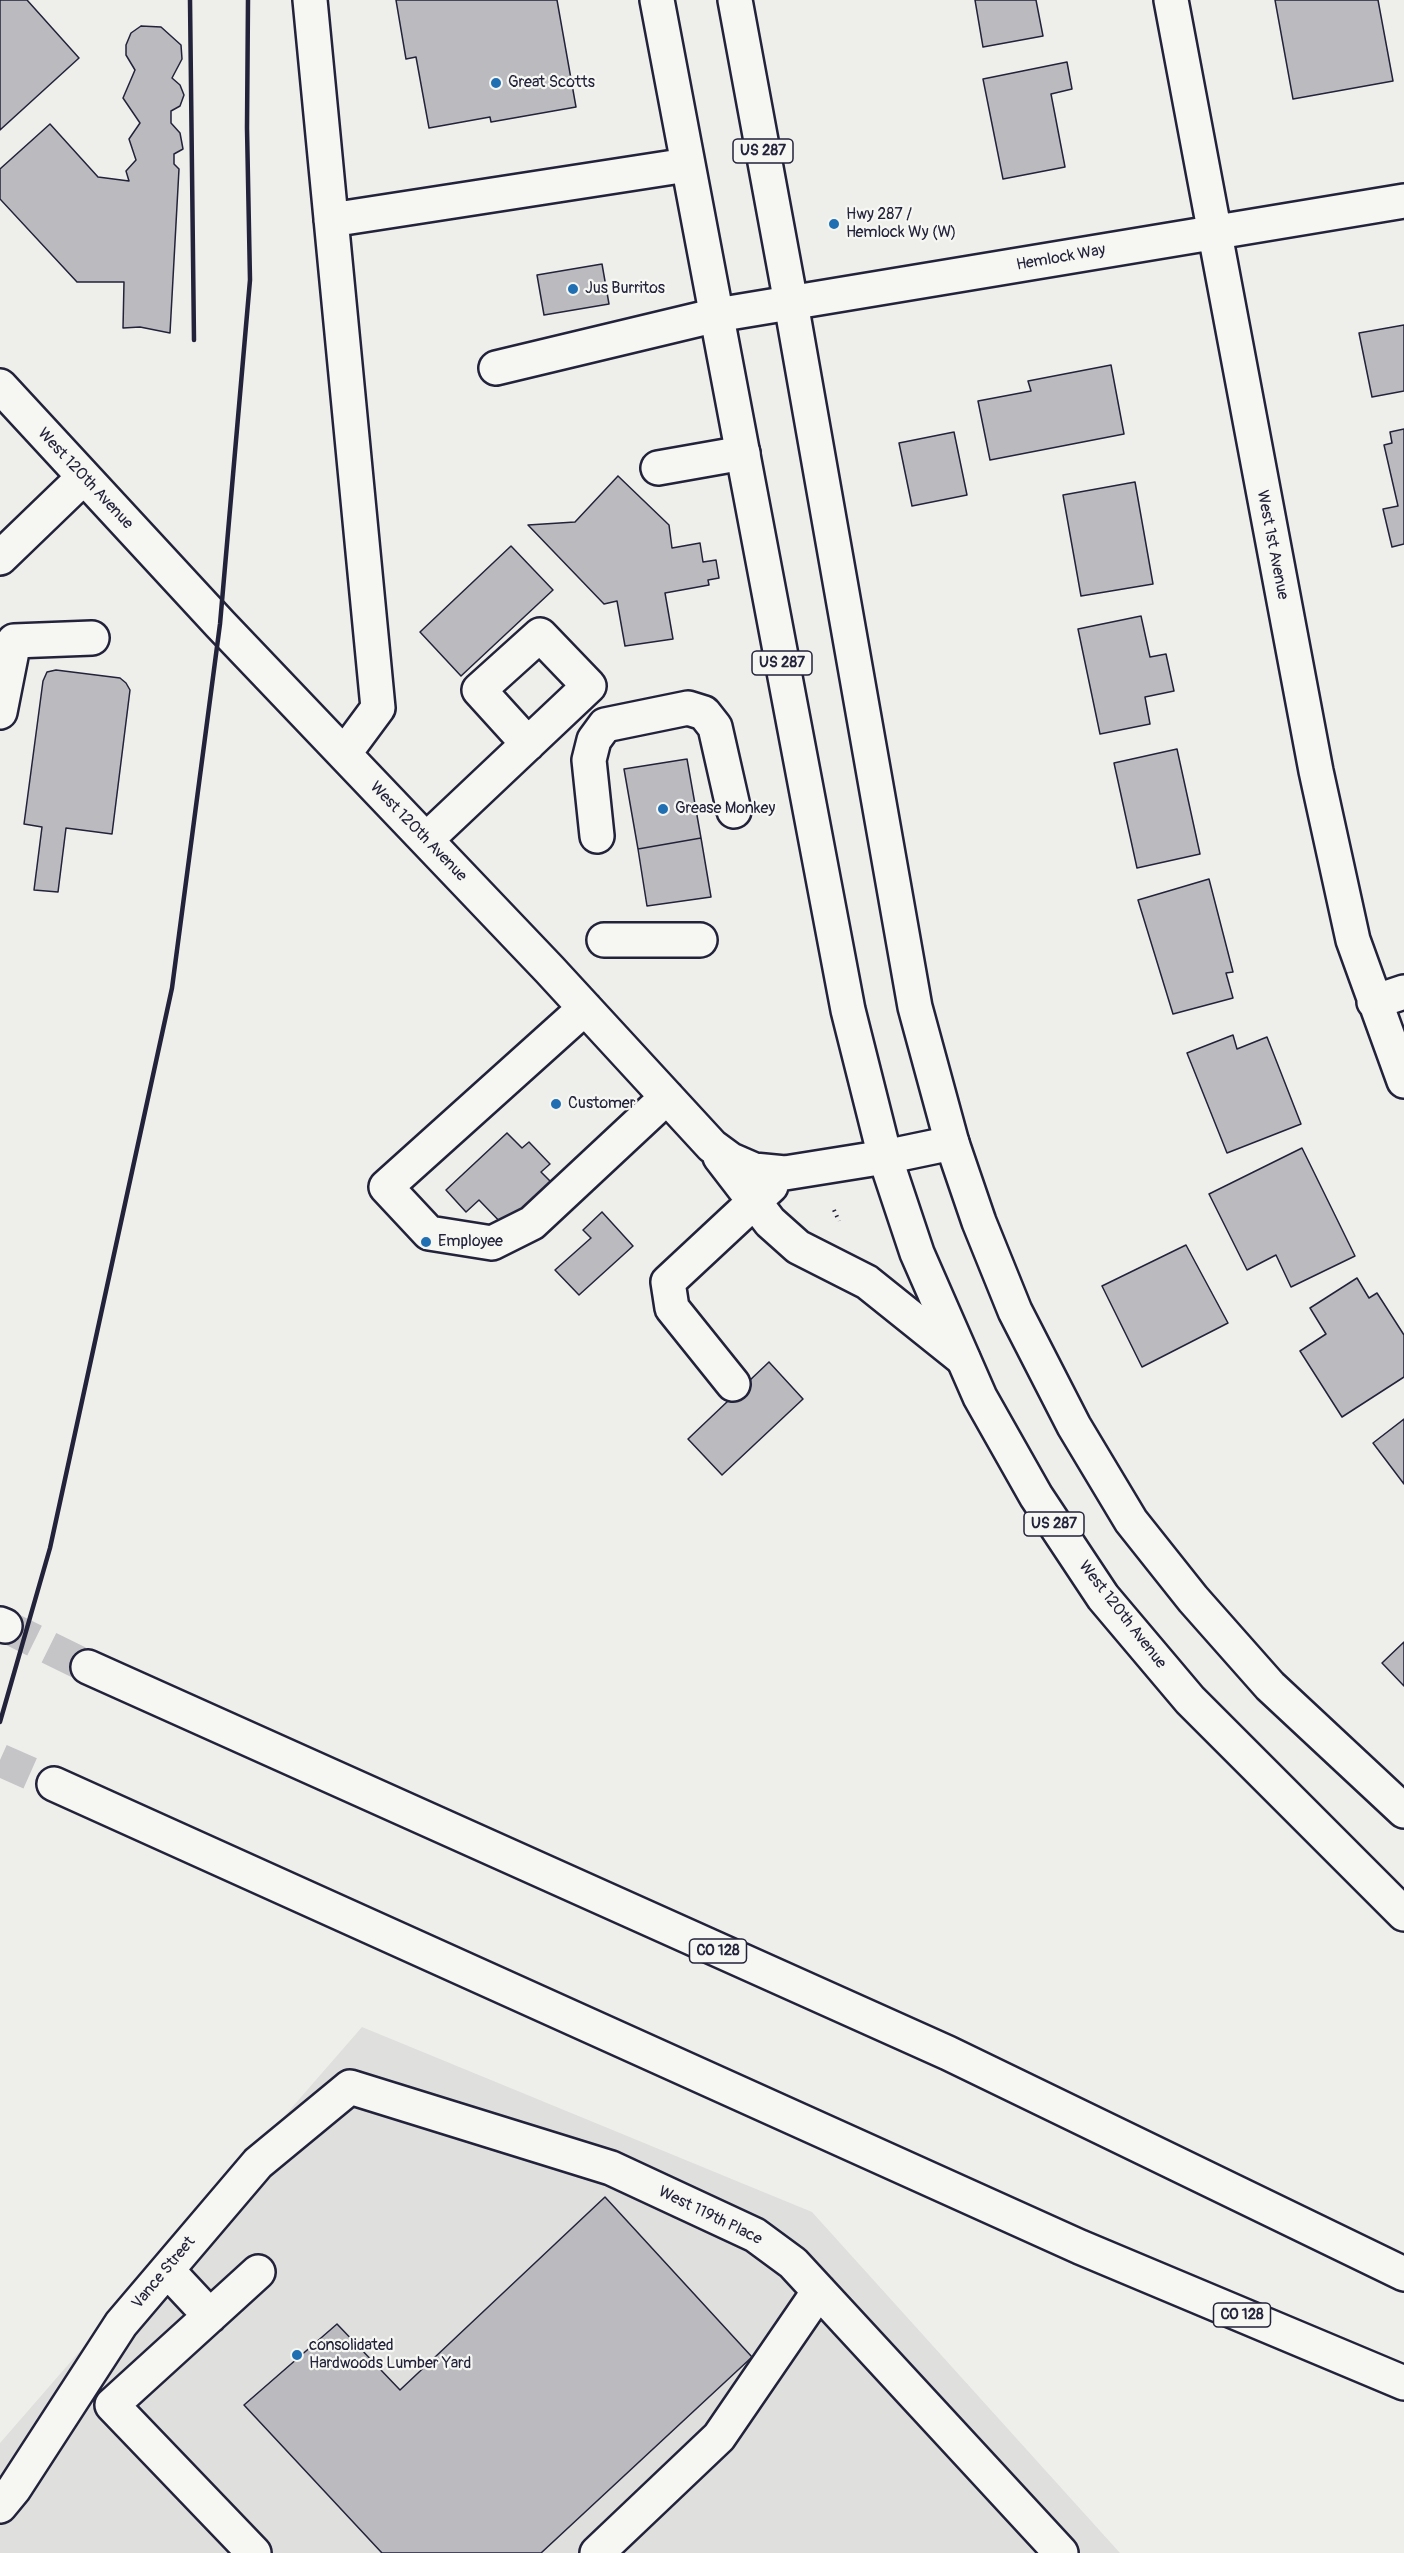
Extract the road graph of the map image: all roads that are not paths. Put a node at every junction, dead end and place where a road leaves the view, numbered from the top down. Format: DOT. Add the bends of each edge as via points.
graph roads {
  1 [pos="310,0"];
  2 [pos="657,0"];
  3 [pos="735,0"];
  4 [pos="1171,0"];
  5 [pos="687,165"];
  6 [pos="1404,201"];
  7 [pos="332,220"];
  8 [pos="1214,232"];
  9 [pos="791,303"];
  10 [pos="717,315"];
  11 [pos="496,368"];
  12 [pos="0,386"];
  13 [pos="743,453"];
  14 [pos="658,468"];
  15 [pos="83,478"];
  16 [pos="0,558"];
  17 [pos="92,638"];
  18 [pos="0,712"];
  19 [pos="528,744"];
  20 [pos="344,754"];
  21 [pos="734,811"];
  22 [pos="597,836"];
  23 [pos="426,840"];
  24 [pos="604,940"];
  25 [pos="700,940"];
  26 [pos="1404,992"];
  27 [pos="1374,1002"];
  28 [pos="585,1008"];
  29 [pos="1404,1082"];
  30 [pos="667,1097"];
  31 [pos="952,1143"];
  32 [pos="712,1146"];
  33 [pos="885,1157"];
  34 [pos="785,1173"];
  35 [pos="754,1201"];
  36 [pos="963,1359"];
  37 [pos="733,1384"];
  38 [pos="88,1667"];
  39 [pos="54,1784"];
  40 [pos="1404,1810"];
  41 [pos="1404,1914"];
  42 [pos="350,2087"];
  43 [pos="1344,2243"];
  44 [pos="1404,2250"];
  45 [pos="167,2270"];
  46 [pos="258,2272"];
  47 [pos="1404,2274"];
  48 [pos="819,2291"];
  49 [pos="210,2316"];
  50 [pos="1404,2383"];
  51 [pos="7,2498"];
  52 [pos="254,2553"];
  53 [pos="597,2553"];
  54 [pos="1061,2553"];
  1 -- 7 [label="main road"];
  2 -- 5 [label="main road, US 287"];
  3 -- 9 [label="main road, US 287"];
  4 -- 8 [label="main road, West 1st Avenue"];
  5 -- 7 [label="main road"];
  5 -- 10 [label="main road, US 287"];
  6 -- 8 [label="main road, Hemlock Way"];
  7 -- 20 [label="main road" via="378,708"];
  8 -- 9 [label="main road, Hemlock Way"];
  8 -- 27 [label="main road, West 1st Avenue" via="1316,771 1353,940"];
  9 -- 10 [label="main road, Hemlock Way"];
  9 -- 31 [label="main road, US 287" via="915,1007"];
  10 -- 11 [label="main road, Hemlock Way"];
  10 -- 13 [label="main road, US 287"];
  12 -- 15 [label="main road, West 120th Avenue"];
  13 -- 14 [label="main road"];
  13 -- 33 [label="main road, US 287" via="848,1010"];
  15 -- 16 [label="main road"];
  15 -- 20 [label="main road, West 120th Avenue"];
  17 -- 18 [label="main road" via="14,641"];
  19 -- 23 [label="main road"];
  20 -- 23 [label="main road, West 120th Avenue"];
  21 -- 22 [label="main road" via="715,727 704,713 688,708 605,725 594,740 589,760"];
  23 -- 28 [label="main road, West 120th Avenue"];
  24 -- 25 [label="main road"];
  26 -- 27 [label="main road"];
  27 -- 29 [label="main road, West 1st Avenue"];
  28 -- 30 [label="main road, West 120th Avenue"];
  28 -- 30 [label="main road" via="386,1187 429,1233 492,1243 532,1223"];
  30 -- 32 [label="main road, West 120th Avenue"];
  31 -- 33 [label="main road, West 120th Avenue"];
  31 -- 40 [label="main road, US 287" via="1015,1311 1074,1426 1131,1521 1270,1686"];
  32 -- 34 [label="main road, West 120th Avenue" via="754,1170"];
  32 -- 35 [label="main road"];
  33 -- 34 [label="main road, West 120th Avenue"];
  33 -- 36 [label="main road, West 120th Avenue / US 287" via="917,1253"];
  34 -- 35 [label="main road"];
  35 -- 36 [label="main road" via="798,1247 867,1282"];
  35 -- 37 [label="main road" via="668,1282 672,1308"];
  36 -- 41 [label="main road, West 120th Avenue / US 287" via="1036,1496 1103,1596 1190,1700"];
  38 -- 43 [label="main road, CO 128" via="948,2053"];
  39 -- 50 [label="main road, CO 128" via="1080,2247"];
  42 -- 45 [label="main road, Vance Street" via="258,2163"];
  42 -- 48 [label="main road, West 119th Place" via="611,2168 755,2235 793,2264"];
  43 -- 44 [label="main road"];
  43 -- 47 [label="main road, CO 128"];
  45 -- 49 [label="main road"];
  45 -- 51 [label="main road, Vance Street" via="121,2324"];
  46 -- 49 [label="main road"];
  48 -- 53 [label="main road" via="719,2437"];
  48 -- 54 [label="main road, West 119th Place"];
  49 -- 52 [label="main road" via="112,2405"];
}
